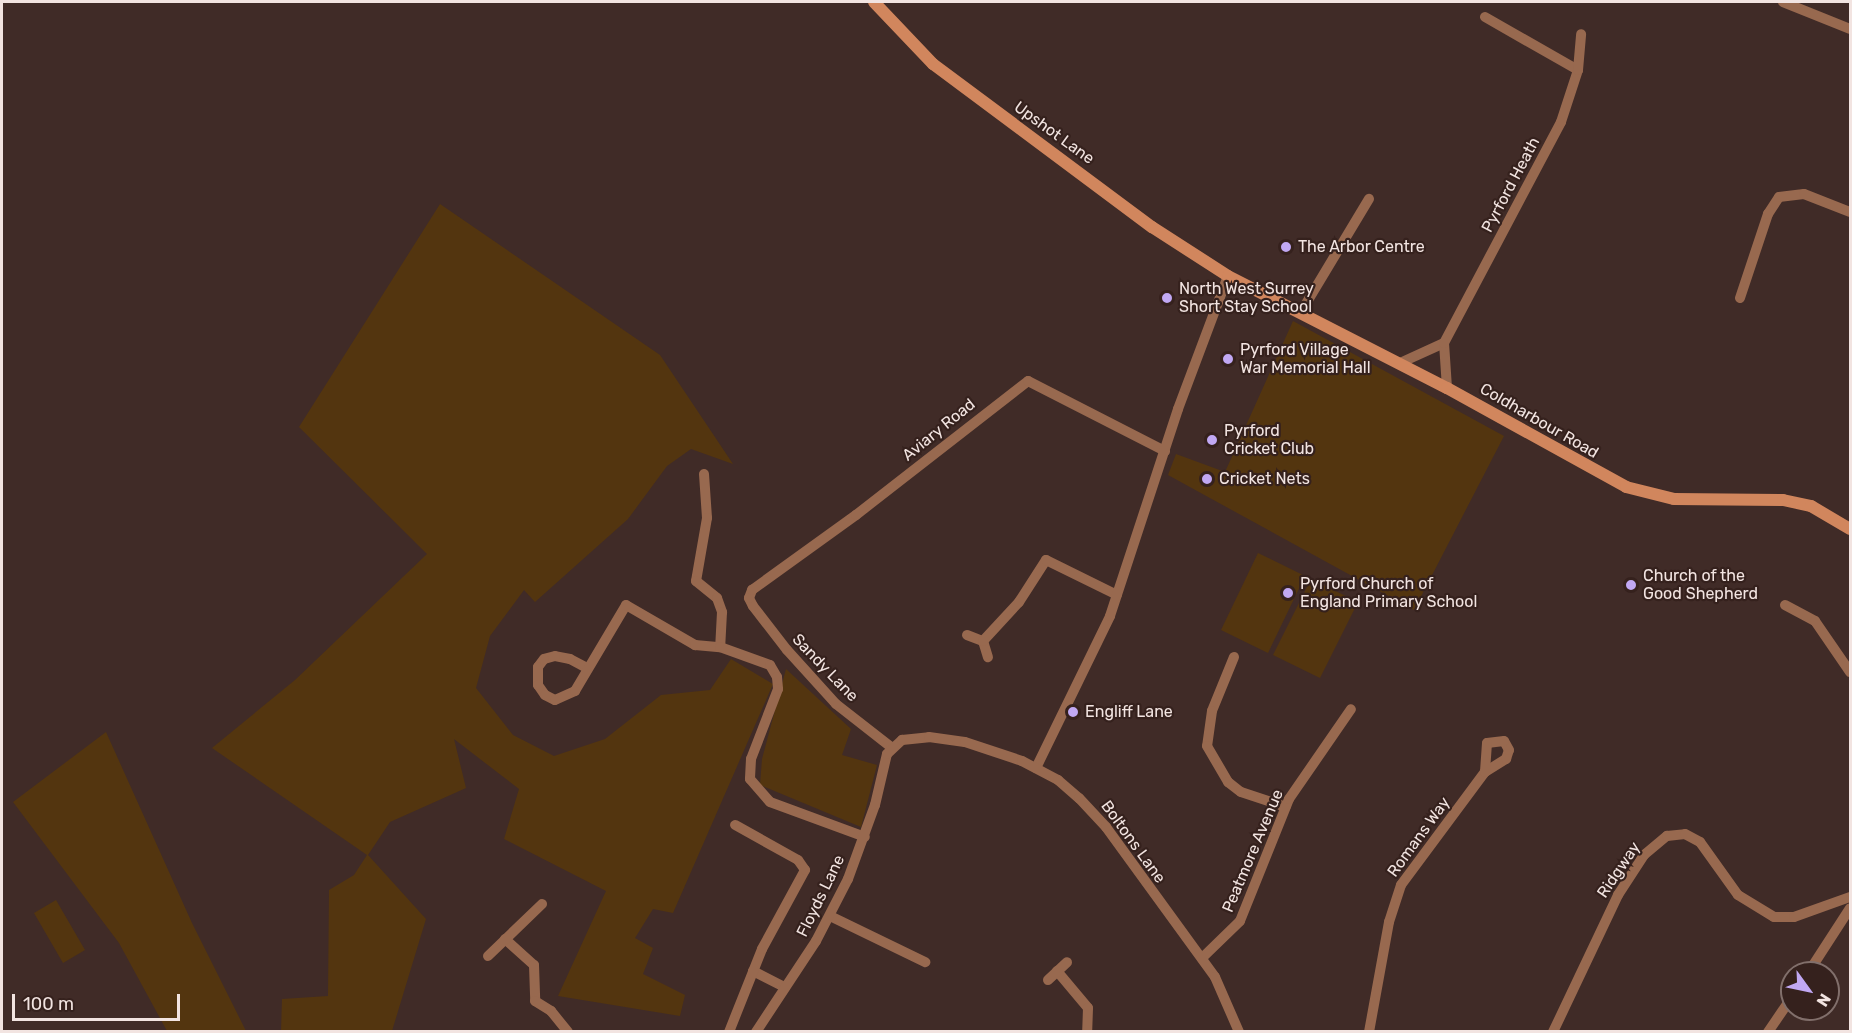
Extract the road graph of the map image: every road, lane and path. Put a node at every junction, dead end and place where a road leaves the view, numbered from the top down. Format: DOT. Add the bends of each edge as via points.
graph roads {
  1 [pos="874,2"];
  2 [pos="1783,2"];
  3 [pos="1485,17"];
  4 [pos="1851,29"];
  5 [pos="1581,34"];
  6 [pos="1578,70"];
  7 [pos="1369,199"];
  8 [pos="1851,212"];
  9 [pos="1228,276"];
  10 [pos="1740,298"];
  11 [pos="1301,312"];
  12 [pos="1444,343"];
  13 [pos="1400,363"];
  14 [pos="1447,388"];
  15 [pos="1165,451"];
  16 [pos="704,474"];
  17 [pos="1851,529"];
  18 [pos="1117,595"];
  19 [pos="749,598"];
  20 [pos="1785,605"];
  21 [pos="967,635"];
  22 [pos="982,641"];
  23 [pos="720,647"];
  24 [pos="988,657"];
  25 [pos="1234,657"];
  26 [pos="587,668"];
  27 [pos="1229,670"];
  28 [pos="1851,672"];
  29 [pos="1240,675"];
  30 [pos="1351,709"];
  31 [pos="891,747"];
  32 [pos="1036,768"];
  33 [pos="1485,772"];
  34 [pos="1286,807"];
  35 [pos="735,825"];
  36 [pos="865,837"];
  37 [pos="1851,897"];
  38 [pos="542,904"];
  39 [pos="1851,908"];
  40 [pos="830,916"];
  41 [pos="505,939"];
  42 [pos="488,956"];
  43 [pos="1202,958"];
  44 [pos="1816,961"];
  45 [pos="925,962"];
  46 [pos="1067,962"];
  47 [pos="753,971"];
  48 [pos="1057,971"];
  49 [pos="1048,980"];
  50 [pos="786,987"];
  51 [pos="1780,1014"];
  52 [pos="568,1032"];
  53 [pos="729,1032"];
  54 [pos="756,1032"];
  55 [pos="1087,1032"];
  56 [pos="1239,1032"];
  57 [pos="1369,1032"];
  58 [pos="1553,1032"];
  59 [pos="1768,1032"];
  1 -- 9 [label="main road, Upshot Lane" via="933,64 1152,227"];
  2 -- 4 [label="street"];
  3 -- 6 [label="street"];
  5 -- 6 [label="street, Pyrford Heath"];
  6 -- 12 [label="street, Pyrford Heath" via="1561,122"];
  7 -- 11 [label="street"];
  8 -- 10 [label="street" via="1804,194 1779,196 1768,214"];
  9 -- 11 [label="main road, Coldharbour Road"];
  9 -- 15 [label="street"];
  11 -- 13 [label="main road, Coldharbour Road"];
  12 -- 13 [label="street"];
  12 -- 14 [label="street"];
  13 -- 14 [label="main road, Coldharbour Road"];
  14 -- 17 [label="main road, Coldharbour Road" via="1626,488 1674,499 1783,500 1811,506"];
  15 -- 18 [label="street"];
  15 -- 19 [label="street, Aviary Road" via="1028,381 856,515 768,576"];
  16 -- 23 [label="street" via="707,518 696,581 717,598 722,612"];
  18 -- 22 [label="street" via="1046,560 1019,602"];
  18 -- 32 [label="street"];
  19 -- 31 [label="street, Sandy Lane" via="765,625 823,690"];
  20 -- 28 [label="street" via="1815,621"];
  21 -- 22 [label="street"];
  22 -- 24 [label="street"];
  23 -- 26 [label="street" via="695,645 626,605"];
  23 -- 36 [label="street" via="770,665 777,677 778,688 751,759 750,779 756,791 770,802"];
  25 -- 27 [label="street"];
  26 -- 26 [label="street" via="570,659 544,659 538,667 538,686 545,695 564,699 575,691"];
  27 -- 29 [label="street"];
  27 -- 34 [label="street" via="1206,731 1211,758 1228,782 1241,792"];
  30 -- 34 [label="street, Peatmore Avenue" via="1348,723"];
  31 -- 32 [label="street, Boltons Lane" via="912,738 947,738"];
  31 -- 36 [label="street, Floyds Lane"];
  32 -- 43 [label="street, Boltons Lane" via="1091,808"];
  33 -- 57 [label="street, Romans Way" via="1401,885 1389,922"];
  34 -- 43 [label="street, Peatmore Avenue" via="1240,921"];
  35 -- 47 [label="street" via="798,860 805,870"];
  36 -- 40 [label="street, Floyds Lane"];
  37 -- 58 [label="street, Ridgway" via="1794,916 1774,917 1738,895 1700,842 1685,834 1667,836 1644,855 1618,895"];
  38 -- 41 [label="street"];
  39 -- 44 [label="street"];
  40 -- 45 [label="street"];
  40 -- 50 [label="street, Floyds Lane"];
  41 -- 42 [label="street"];
  41 -- 52 [label="street" via="534,965 535,1001 551,1011"];
  43 -- 56 [label="street, Boltons Lane" via="1224,991"];
  46 -- 48 [label="street"];
  47 -- 50 [label="street"];
  47 -- 53 [label="street"];
  48 -- 49 [label="street"];
  48 -- 55 [label="street" via="1088,1008"];
  50 -- 54 [label="street, Floyds Lane"];
  51 -- 59 [label="street"];
}
